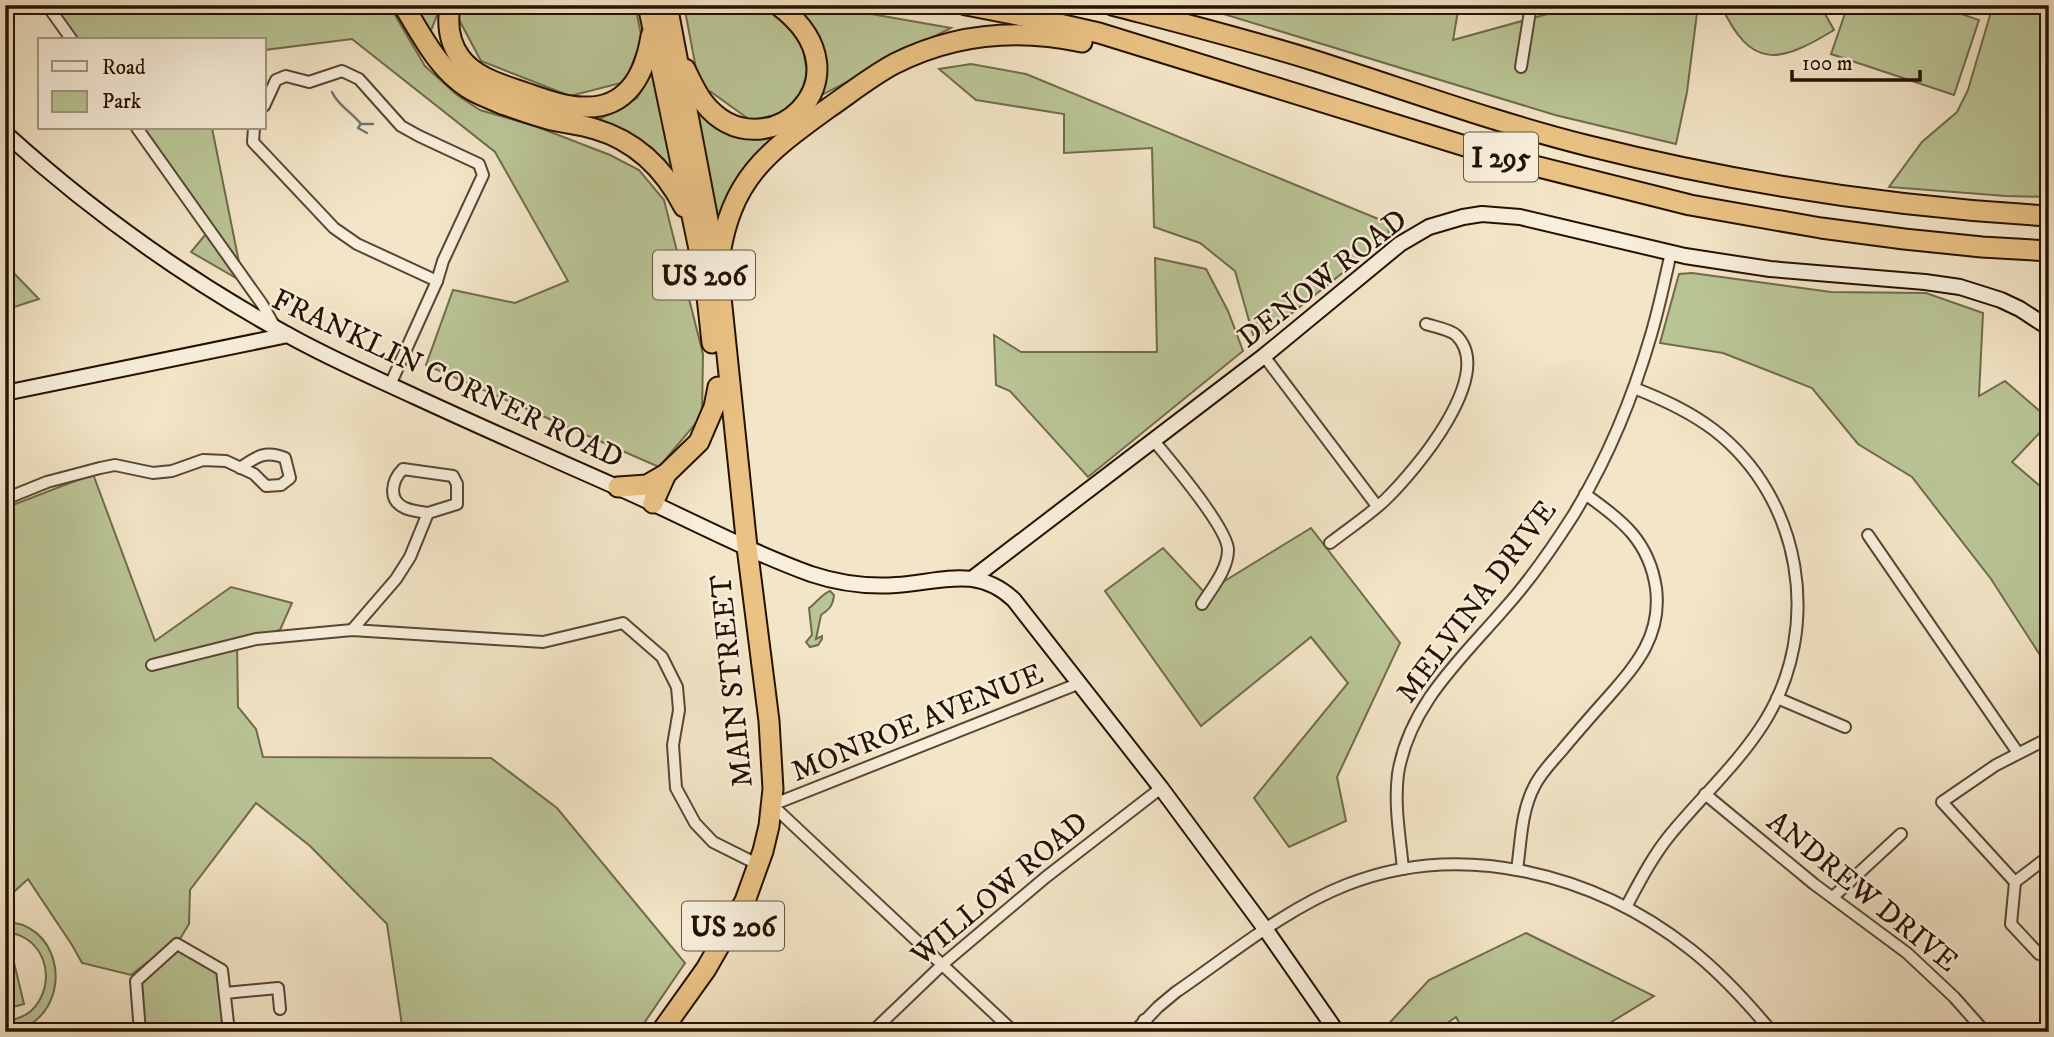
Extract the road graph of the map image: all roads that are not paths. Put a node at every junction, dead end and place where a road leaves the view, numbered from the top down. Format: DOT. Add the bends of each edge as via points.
graph roads {
  1 [pos="47,5"];
  2 [pos="402,5"];
  3 [pos="450,5"];
  4 [pos="648,5"];
  5 [pos="778,5"];
  6 [pos="967,5"];
  7 [pos="1112,5"];
  8 [pos="1531,5"];
  9 [pos="668,9"];
  10 [pos="652,25"];
  11 [pos="71,38"];
  12 [pos="673,42"];
  13 [pos="1521,67"];
  14 [pos="1224,72"];
  15 [pos="266,102"];
  16 [pos="138,130"];
  17 [pos="254,130"];
  18 [pos="5,133"];
  19 [pos="2049,216"];
  20 [pos="2049,251"];
  21 [pos="1671,252"];
  22 [pos="712,278"];
  23 [pos="437,281"];
  24 [pos="1426,324"];
  25 [pos="275,328"];
  26 [pos="2049,328"];
  27 [pos="288,335"];
  28 [pos="1264,356"];
  29 [pos="390,385"];
  30 [pos="718,387"];
  31 [pos="1634,388"];
  32 [pos="5,393"];
  33 [pos="1154,441"];
  34 [pos="240,468"];
  35 [pos="666,474"];
  36 [pos="618,487"];
  37 [pos="1585,494"];
  38 [pos="5,499"];
  39 [pos="653,503"];
  40 [pos="1377,506"];
  41 [pos="428,513"];
  42 [pos="1868,535"];
  43 [pos="1330,543"];
  44 [pos="747,547"];
  45 [pos="973,578"];
  46 [pos="1202,604"];
  47 [pos="352,630"];
  48 [pos="152,665"];
  49 [pos="1080,683"];
  50 [pos="1777,698"];
  51 [pos="1845,727"];
  52 [pos="2049,738"];
  53 [pos="2018,753"];
  54 [pos="1161,788"];
  55 [pos="1705,794"];
  56 [pos="772,805"];
  57 [pos="1901,834"];
  58 [pos="2049,856"];
  59 [pos="759,865"];
  60 [pos="1403,869"];
  61 [pos="1517,870"];
  62 [pos="2012,879"];
  63 [pos="1833,897"];
  64 [pos="1626,907"];
  65 [pos="1266,930"];
  66 [pos="2049,955"];
  67 [pos="943,964"];
  68 [pos="225,993"];
  69 [pos="280,1009"];
  70 [pos="1144,1020"];
  71 [pos="140,1032"];
  72 [pos="229,1032"];
  73 [pos="661,1032"];
  74 [pos="872,1032"];
  75 [pos="1014,1032"];
  76 [pos="1134,1032"];
  77 [pos="1153,1032"];
  78 [pos="1337,1032"];
  79 [pos="1772,1032"];
  80 [pos="1984,1032"];
  1 -- 11 [label="street"];
  2 -- 22 [label="highway" via="436,57 470,89 517,109 610,135 654,164 685,208"];
  3 -- 10 [label="highway" via="448,27 468,66 532,95 573,106 607,103 634,84 645,64"];
  4 -- 10 [label="highway, US 206"];
  5 -- 12 [label="highway" via="810,37 817,71 806,103 777,125 741,128 712,112 697,93"];
  6 -- 14 [label="highway, I 295" via="1099,33"];
  7 -- 19 [label="highway, I 295" via="1227,34 1516,126 1660,163 1839,196"];
  8 -- 13 [label="street"];
  9 -- 12 [label="highway, US 206"];
  10 -- 22 [label="highway, US 206"];
  12 -- 22 [label="highway, US 206"];
  14 -- 20 [label="highway, I 295" via="1507,159 1690,205 1904,239"];
  14 -- 22 [label="highway" via="1040,35 978,37 918,53 863,84 782,142 755,169 727,220"];
  15 -- 23 [label="street" via="276,80 286,76 309,82 342,71 359,79 401,126 478,164 483,175"];
  16 -- 25 [label="street"];
  17 -- 23 [label="street" via="253,142 334,228 357,244"];
  18 -- 25 [label="street, FRANKLIN CORNER ROAD" via="151,250"];
  21 -- 26 [label="street, DENOW ROAD" via="1770,269 1960,287 2001,300"];
  21 -- 28 [label="street, DENOW ROAD" via="1520,217 1482,214 1445,221 1401,244"];
  21 -- 31 [label="street, MELVINA DRIVE"];
  22 -- 30 [label="highway, US 206"];
  22 -- 44 [label="highway, US 206"];
  23 -- 29 [label="street"];
  24 -- 40 [label="street" via="1454,333 1460,341 1467,359 1466,378 1434,442"];
  25 -- 27 [label="street, FRANKLIN CORNER ROAD"];
  27 -- 29 [label="street, FRANKLIN CORNER ROAD"];
  27 -- 32 [label="street"];
  28 -- 33 [label="street, DENOW ROAD"];
  28 -- 40 [label="street"];
  29 -- 36 [label="street, FRANKLIN CORNER ROAD"];
  30 -- 35 [label="highway" via="699,442"];
  30 -- 44 [label="highway, US 206"];
  31 -- 37 [label="street, MELVINA DRIVE"];
  31 -- 50 [label="street" via="1695,416 1729,443 1759,478 1781,518 1794,559 1798,611 1791,658"];
  33 -- 45 [label="street, DENOW ROAD"];
  33 -- 46 [label="street" via="1227,541 1227,558"];
  34 -- 38 [label="street" via="226,461 203,460 153,473 115,465 47,482"];
  35 -- 36 [label="highway" via="647,485"];
  35 -- 39 [label="highway"];
  36 -- 39 [label="street, FRANKLIN CORNER ROAD"];
  37 -- 60 [label="street, MELVINA DRIVE" via="1531,576 1418,714 1403,754 1397,789"];
  37 -- 61 [label="street" via="1626,524 1644,549 1656,586 1657,609 1650,639 1636,665 1534,786"];
  39 -- 44 [label="street, FRANKLIN CORNER ROAD"];
  40 -- 43 [label="street"];
  41 -- 41 [label="street" via="457,503 453,476 403,470 396,477 396,501"];
  41 -- 47 [label="street" via="396,579"];
  42 -- 53 [label="street"];
  44 -- 45 [label="street, FRANKLIN CORNER ROAD" via="812,574 849,583 896,585"];
  44 -- 56 [label="highway, MAIN STREET / US 206" via="769,721"];
  45 -- 49 [label="street" via="996,586 1014,600"];
  47 -- 48 [label="street" via="256,639"];
  47 -- 59 [label="street" via="543,642 624,623 662,657 677,687 676,788 695,823 713,842"];
  49 -- 54 [label="street"];
  49 -- 56 [label="street, MONROE AVENUE"];
  50 -- 51 [label="street"];
  50 -- 55 [label="street" via="1751,741"];
  52 -- 53 [label="street"];
  53 -- 62 [label="street" via="1942,802"];
  54 -- 65 [label="street"];
  54 -- 67 [label="street, WILLOW ROAD"];
  55 -- 63 [label="street, ANDREW DRIVE"];
  55 -- 64 [label="street" via="1664,841"];
  56 -- 59 [label="highway, MAIN STREET / US 206"];
  56 -- 67 [label="street"];
  57 -- 63 [label="street"];
  58 -- 62 [label="street"];
  59 -- 73 [label="highway, MAIN STREET / US 206" via="733,924"];
  60 -- 61 [label="street" via="1469,864"];
  60 -- 65 [label="street" via="1322,895"];
  61 -- 64 [label="street" via="1580,887"];
  62 -- 66 [label="street" via="2011,924 2039,954"];
  63 -- 80 [label="street, ANDREW DRIVE" via="1916,960"];
  64 -- 79 [label="street" via="1706,961"];
  65 -- 70 [label="street" via="1176,992"];
  65 -- 78 [label="street"];
  67 -- 74 [label="street, WILLOW ROAD"];
  67 -- 75 [label="street"];
  68 -- 69 [label="street" via="278,988"];
  68 -- 71 [label="street" via="222,970 177,944 136,981"];
  68 -- 72 [label="street"];
  70 -- 76 [label="street"];
  70 -- 77 [label="street"];
}
